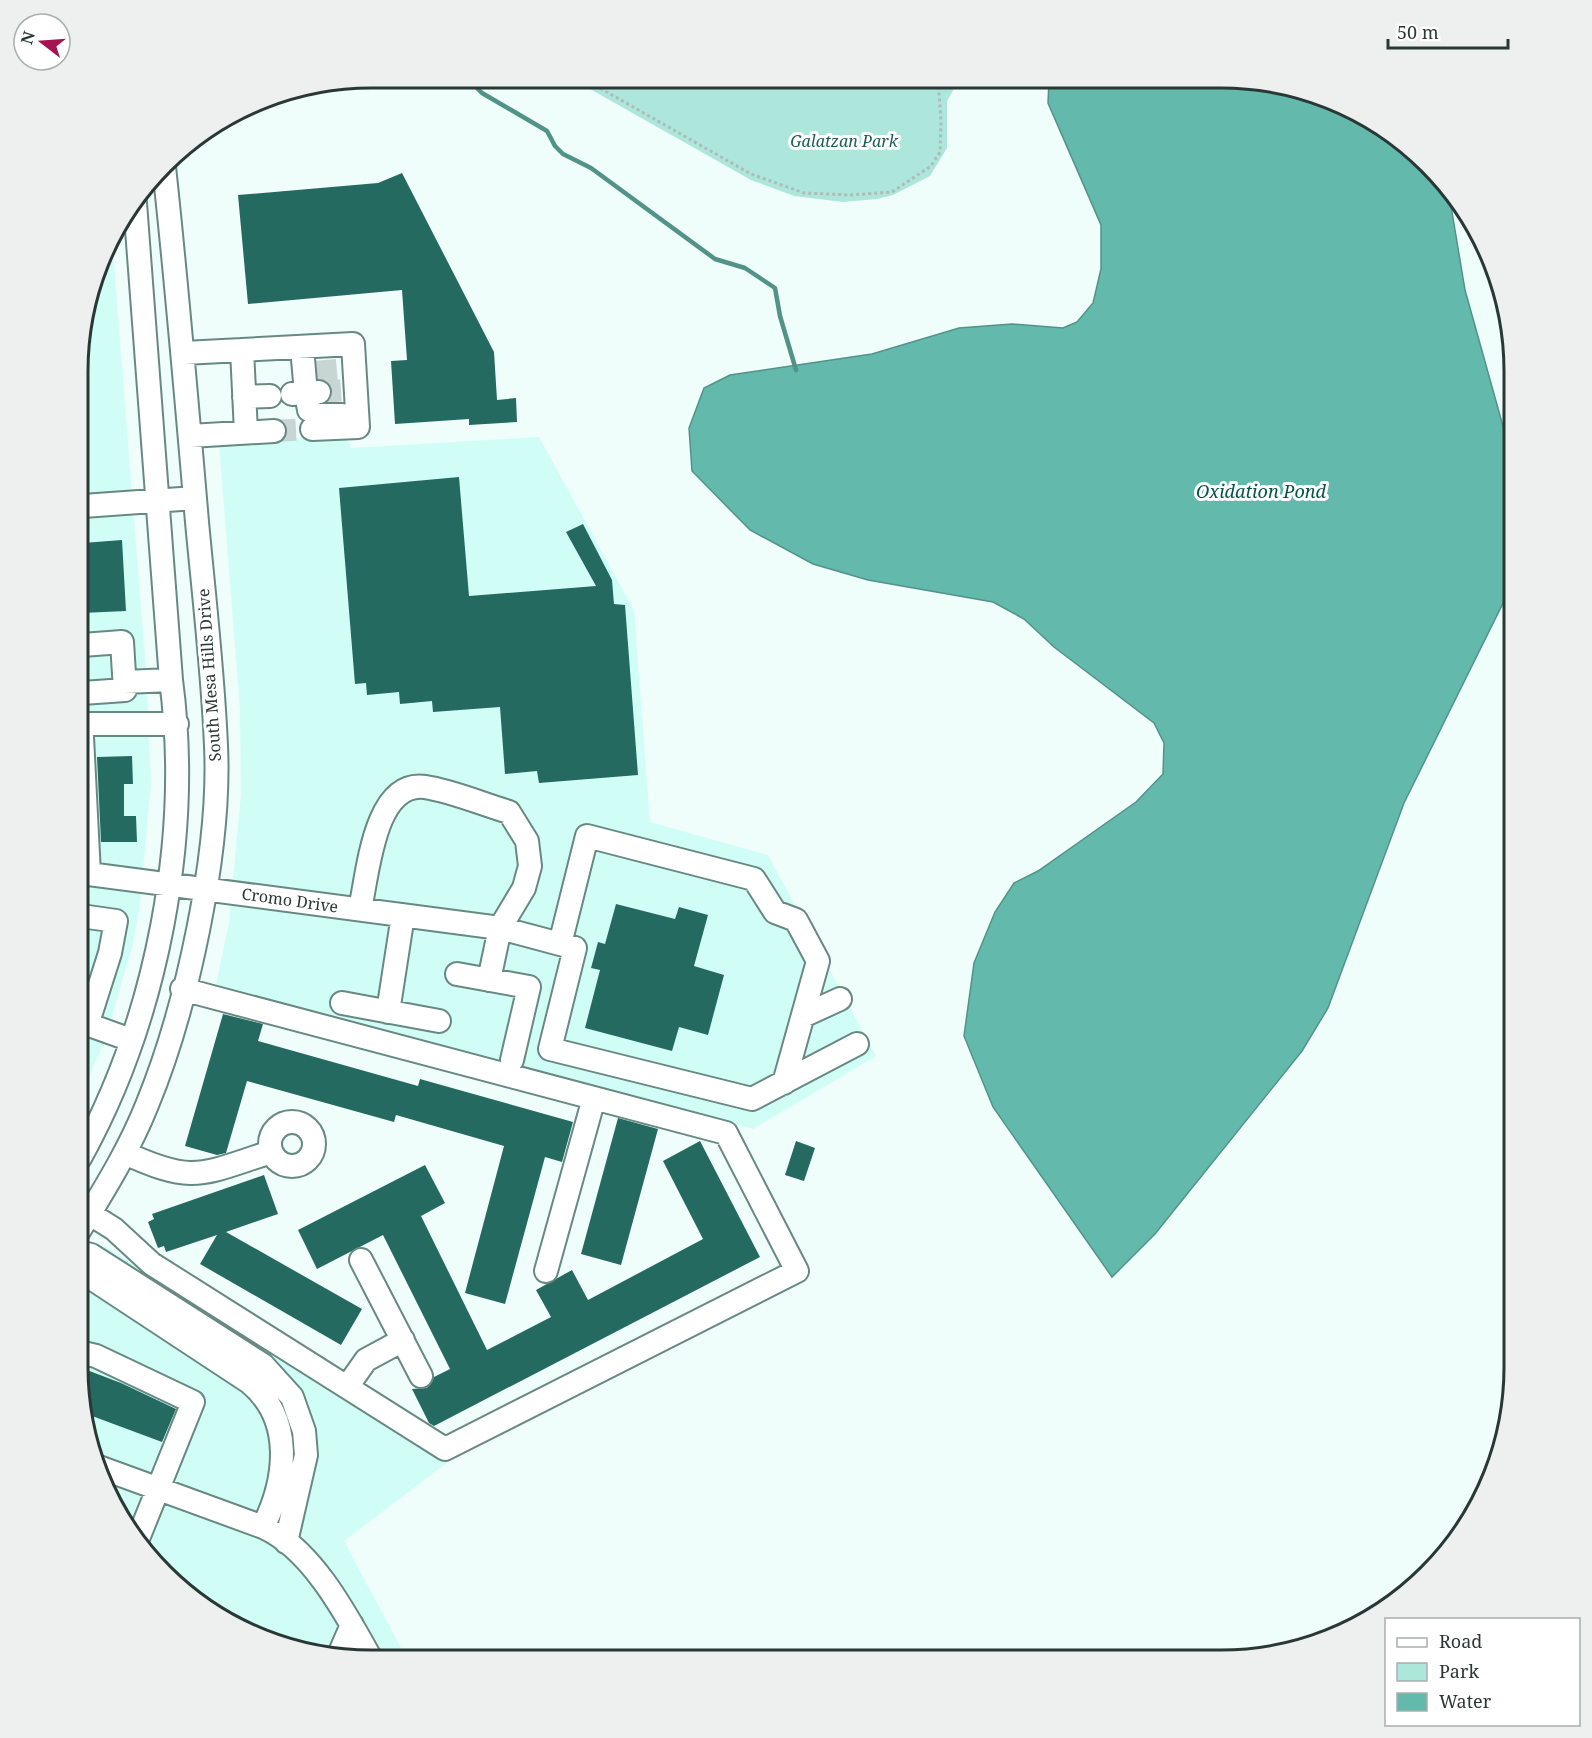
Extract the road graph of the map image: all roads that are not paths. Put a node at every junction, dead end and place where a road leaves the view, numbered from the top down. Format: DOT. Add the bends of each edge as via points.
graph roads {
  1 [pos="166,177"];
  2 [pos="132,220"];
  3 [pos="302,348"];
  4 [pos="242,350"];
  5 [pos="184,353"];
  6 [pos="301,387"];
  7 [pos="244,397"];
  8 [pos="358,421"];
  9 [pos="312,429"];
  10 [pos="274,431"];
  11 [pos="246,432"];
  12 [pos="190,435"];
  13 [pos="195,498"];
  14 [pos="158,500"];
  15 [pos="88,506"];
  16 [pos="88,645"];
  17 [pos="171,680"];
  18 [pos="124,682"];
  19 [pos="88,693"];
  20 [pos="177,723"];
  21 [pos="88,724"];
  22 [pos="88,873"];
  23 [pos="169,883"];
  24 [pos="204,888"];
  25 [pos="360,909"];
  26 [pos="403,915"];
  27 [pos="88,917"];
  28 [pos="500,928"];
  29 [pos="560,944"];
  30 [pos="458,974"];
  31 [pos="489,980"];
  32 [pos="182,989"];
  33 [pos="840,999"];
  34 [pos="342,1003"];
  35 [pos="388,1012"];
  36 [pos="803,1016"];
  37 [pos="88,1019"];
  38 [pos="88,1019"];
  39 [pos="439,1021"];
  40 [pos="131,1040"];
  41 [pos="857,1044"];
  42 [pos="512,1060"];
  43 [pos="784,1083"];
  44 [pos="594,1098"];
  45 [pos="88,1135"];
  46 [pos="271,1152"];
  47 [pos="125,1153"];
  48 [pos="88,1217"];
  49 [pos="88,1223"];
  50 [pos="88,1254"];
  51 [pos="361,1260"];
  52 [pos="546,1271"];
  53 [pos="88,1276"];
  54 [pos="402,1340"];
  55 [pos="88,1354"];
  56 [pos="421,1376"];
  57 [pos="347,1387"];
  58 [pos="108,1470"];
  59 [pos="159,1488"];
  60 [pos="263,1527"];
  61 [pos="141,1531"];
  62 [pos="286,1542"];
  63 [pos="352,1625"];
  64 [pos="342,1648"];
  65 [pos="366,1650"];
  1 -- 5 [label="street, South Mesa Hills Drive"];
  2 -- 14 [label="street"];
  3 -- 4 [label="street"];
  3 -- 6 [label="street"];
  3 -- 8 [label="street" via="353,344 351,379"];
  4 -- 5 [label="street"];
  4 -- 7 [label="street"];
  5 -- 12 [label="street, South Mesa Hills Drive"];
  6 -- 7 [label="street"];
  6 -- 8 [label="street" via="309,410 317,415"];
  7 -- 11 [label="street"];
  8 -- 9 [label="street"];
  10 -- 11 [label="street"];
  11 -- 12 [label="street"];
  12 -- 13 [label="street, South Mesa Hills Drive"];
  13 -- 14 [label="street"];
  13 -- 24 [label="street, South Mesa Hills Drive" via="216,748 213,820"];
  14 -- 15 [label="street"];
  14 -- 17 [label="street"];
  16 -- 18 [label="street" via="122,642"];
  17 -- 18 [label="street"];
  17 -- 20 [label="street"];
  18 -- 19 [label="street" via="125,690"];
  20 -- 21 [label="street"];
  20 -- 23 [label="street" via="179,790"];
  22 -- 23 [label="street, Cromo Drive"];
  23 -- 24 [label="street, Cromo Drive"];
  23 -- 40 [label="street" via="153,968"];
  24 -- 25 [label="street, Cromo Drive"];
  24 -- 32 [label="street, South Mesa Hills Drive"];
  25 -- 26 [label="street, Cromo Drive"];
  25 -- 28 [label="street" via="381,815 391,799 407,789 423,787 509,812 527,841 530,866 524,888"];
  26 -- 28 [label="street, Cromo Drive"];
  26 -- 35 [label="street"];
  27 -- 37 [label="street" via="116,921"];
  28 -- 29 [label="street, Cromo Drive"];
  28 -- 31 [label="street"];
  29 -- 36 [label="street" via="587,836 754,879 775,912 796,920 818,961"];
  29 -- 43 [label="street" via="575,948 550,1049 752,1100"];
  30 -- 31 [label="street"];
  31 -- 42 [label="street" via="529,987"];
  32 -- 44 [label="street"];
  32 -- 47 [label="street, South Mesa Hills Drive" via="168,1047"];
  33 -- 36 [label="street"];
  34 -- 35 [label="street"];
  35 -- 39 [label="street"];
  36 -- 43 [label="street"];
  38 -- 40 [label="street" via="92,1026"];
  40 -- 45 [label="street"];
  41 -- 43 [label="street"];
  44 -- 52 [label="street"];
  44 -- 57 [label="street" via="726,1133 797,1270 445,1449"];
  46 -- 47 [label="street" via="189,1175 159,1168"];
  47 -- 48 [label="street, South Mesa Hills Drive"];
  49 -- 57 [label="street" via="114,1229 152,1264"];
  50 -- 62 [label="street" via="251,1357 285,1388 300,1417 306,1449"];
  51 -- 54 [label="street"];
  53 -- 60 [label="street" via="249,1382 266,1399 281,1434 282,1460 277,1491"];
  54 -- 56 [label="street"];
  54 -- 57 [label="street" via="366,1360"];
  55 -- 59 [label="street" via="193,1402"];
  58 -- 59 [label="street"];
  59 -- 60 [label="street"];
  59 -- 61 [label="street"];
  60 -- 62 [label="street"];
  62 -- 63 [label="street" via="321,1579"];
  63 -- 64 [label="street"];
  63 -- 65 [label="street"];
}
